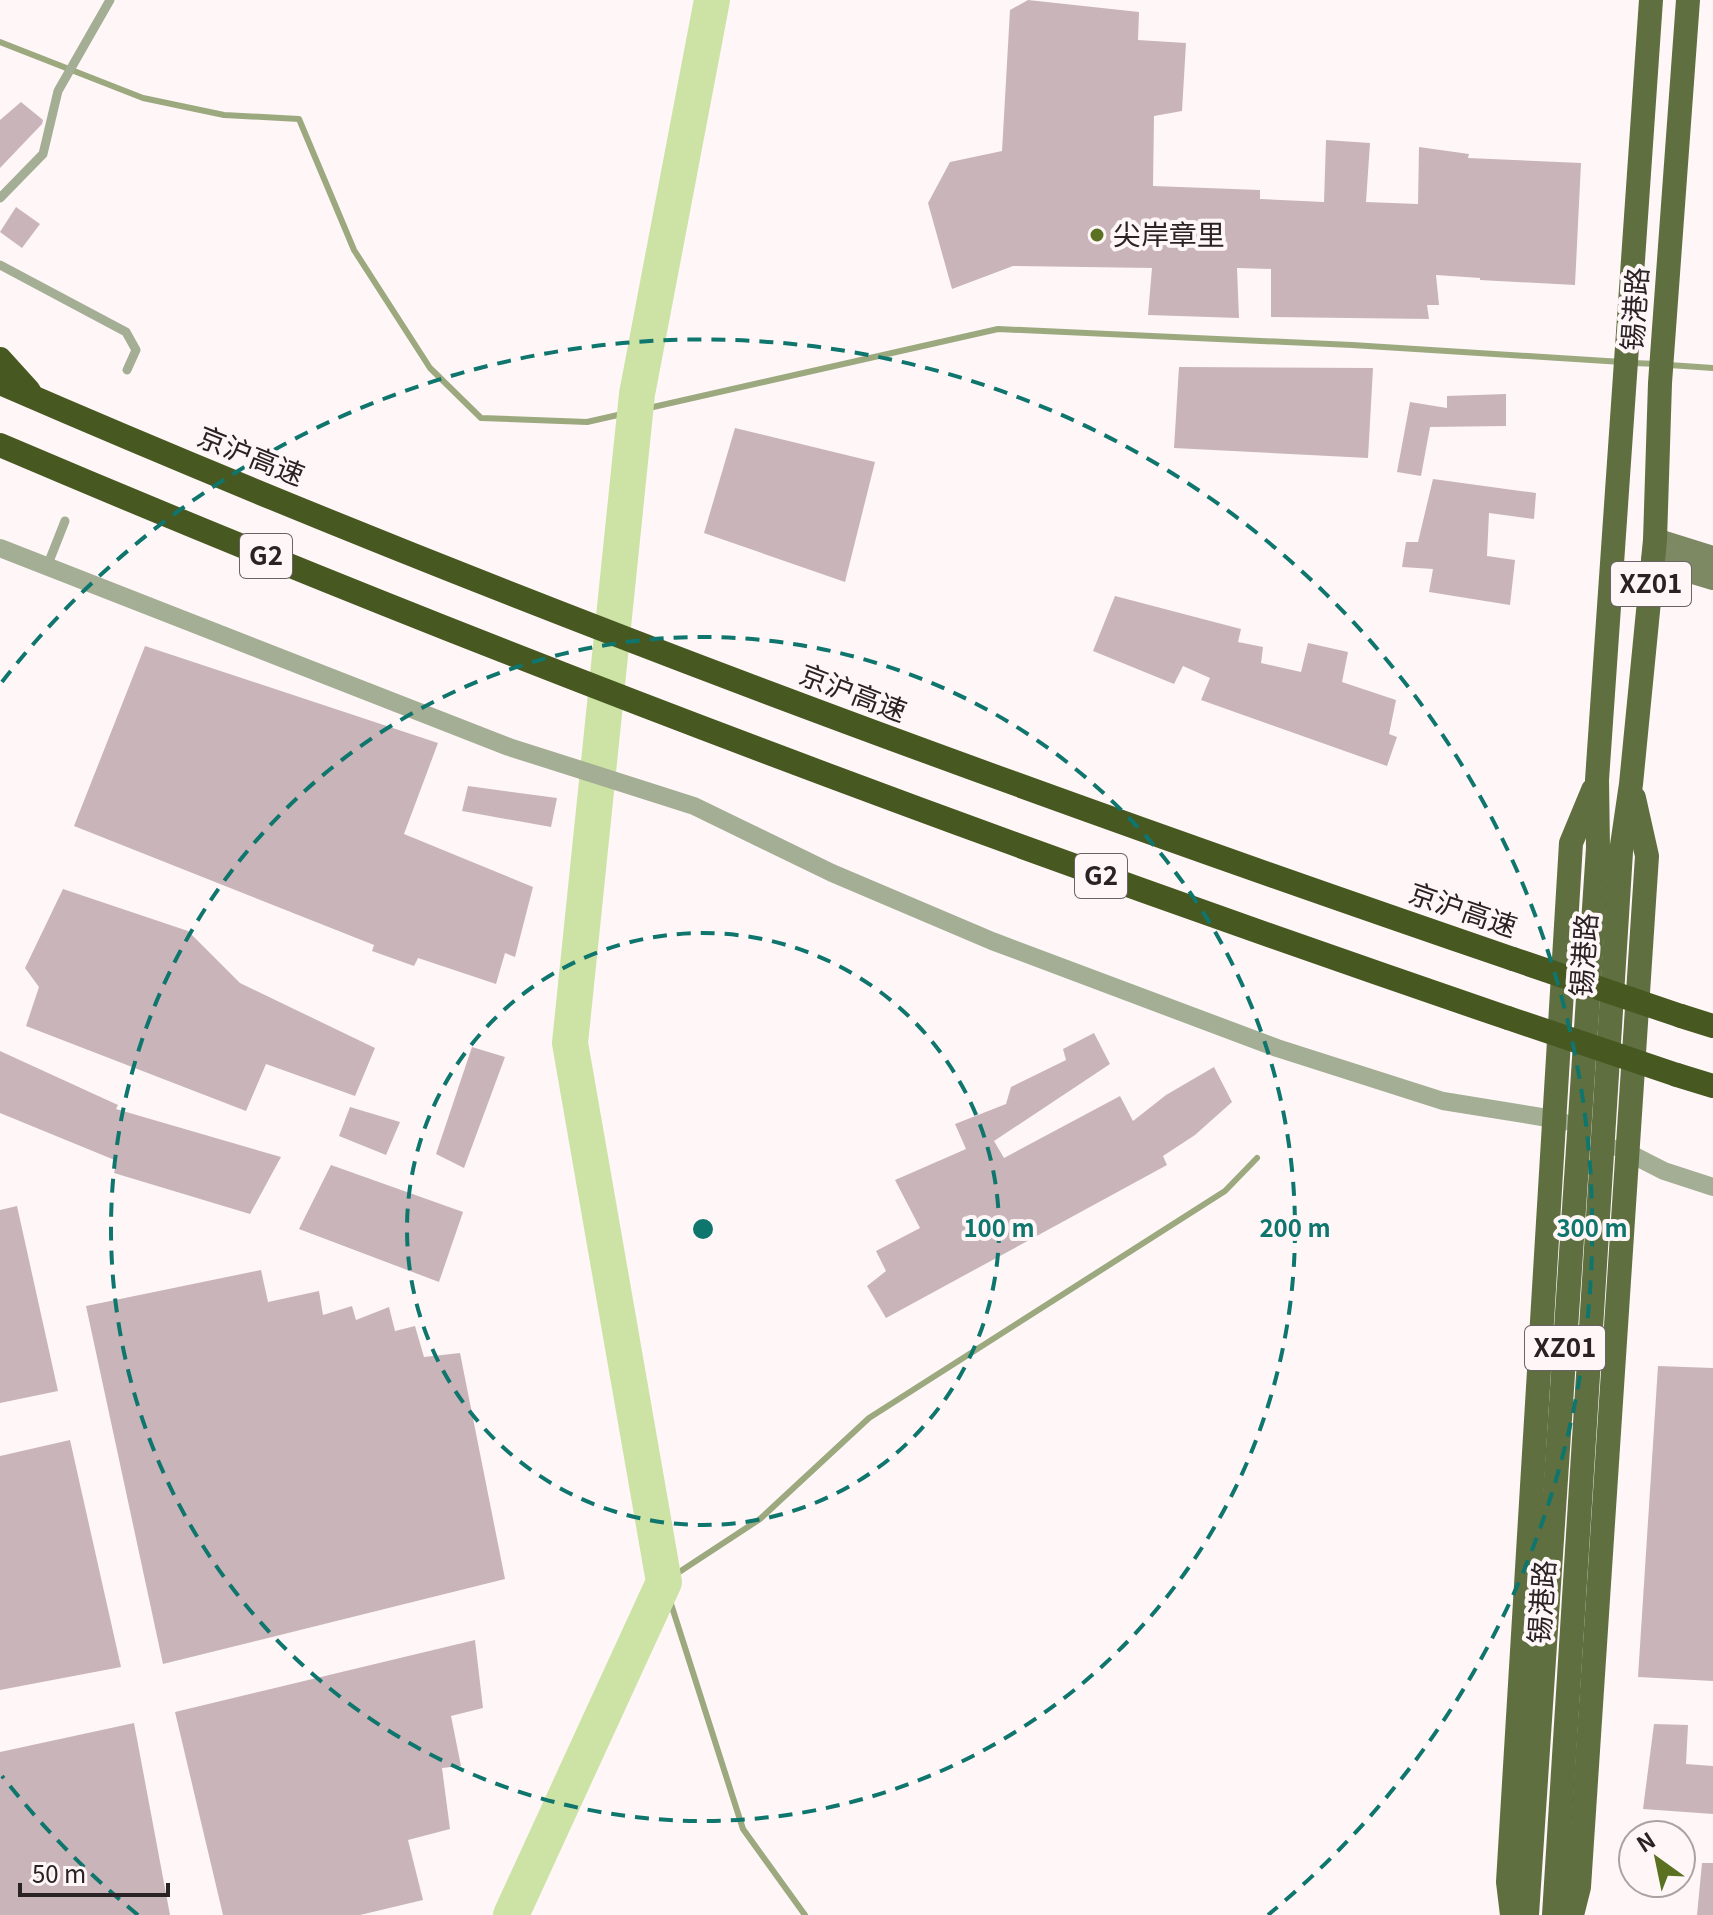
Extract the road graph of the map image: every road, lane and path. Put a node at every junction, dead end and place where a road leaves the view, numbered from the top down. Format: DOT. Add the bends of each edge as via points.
graph roads {
  1 [pos="110,0"];
  2 [pos="1651,0"];
  3 [pos="1688,0"];
  4 [pos="0,198"];
  5 [pos="0,265"];
  6 [pos="0,359"];
  7 [pos="127,370"];
  8 [pos="0,383"];
  9 [pos="36,398"];
  10 [pos="0,445"];
  11 [pos="65,521"];
  12 [pos="0,548"];
  13 [pos="1654,550"];
  14 [pos="1713,558"];
  15 [pos="48,564"];
  16 [pos="1713,578"];
  17 [pos="1597,780"];
  18 [pos="1631,784"];
  19 [pos="1713,1026"];
  20 [pos="1713,1086"];
  21 [pos="1554,1119"];
  22 [pos="1591,1133"];
  23 [pos="1627,1154"];
  24 [pos="1713,1187"];
  25 [pos="1512,1915"];
  26 [pos="1527,1915"];
  27 [pos="1554,1915"];
  28 [pos="1572,1915"];
  1 -- 4 [label="lane" via="58,91 43,154"];
  2 -- 17 [label="main road, 锡港路 / XZ01"];
  3 -- 13 [label="main road, 锡港路 / XZ01" via="1660,383"];
  5 -- 7 [label="lane" via="126,332 136,350"];
  6 -- 9 [label="highway, 京沪高速 / G2"];
  8 -- 9 [label="highway"];
  9 -- 19 [label="highway, 京沪高速 / G2, bridge" via="703,669 1241,866"];
  10 -- 20 [label="highway, G2, bridge" via="697,728 1183,906"];
  11 -- 15 [label="lane"];
  12 -- 15 [label="street"];
  13 -- 14 [label="street"];
  13 -- 16 [label="street"];
  13 -- 18 [label="main road, 锡港路 / XZ01"];
  15 -- 21 [label="street" via="509,747 694,806 832,873 992,941 1277,1048 1443,1101"];
  17 -- 21 [label="main road" via="1571,843"];
  17 -- 22 [label="main road, 锡港路 / XZ01"];
  18 -- 22 [label="main road, 锡港路 / XZ01"];
  18 -- 23 [label="main road" via="1647,856"];
  21 -- 22 [label="street"];
  21 -- 25 [label="main road" via="1508,1882"];
  22 -- 23 [label="street"];
  22 -- 26 [label="main road, 锡港路 / XZ01"];
  22 -- 27 [label="main road, 锡港路 / XZ01"];
  23 -- 24 [label="street"];
  23 -- 28 [label="main road" via="1579,1887"];
}
